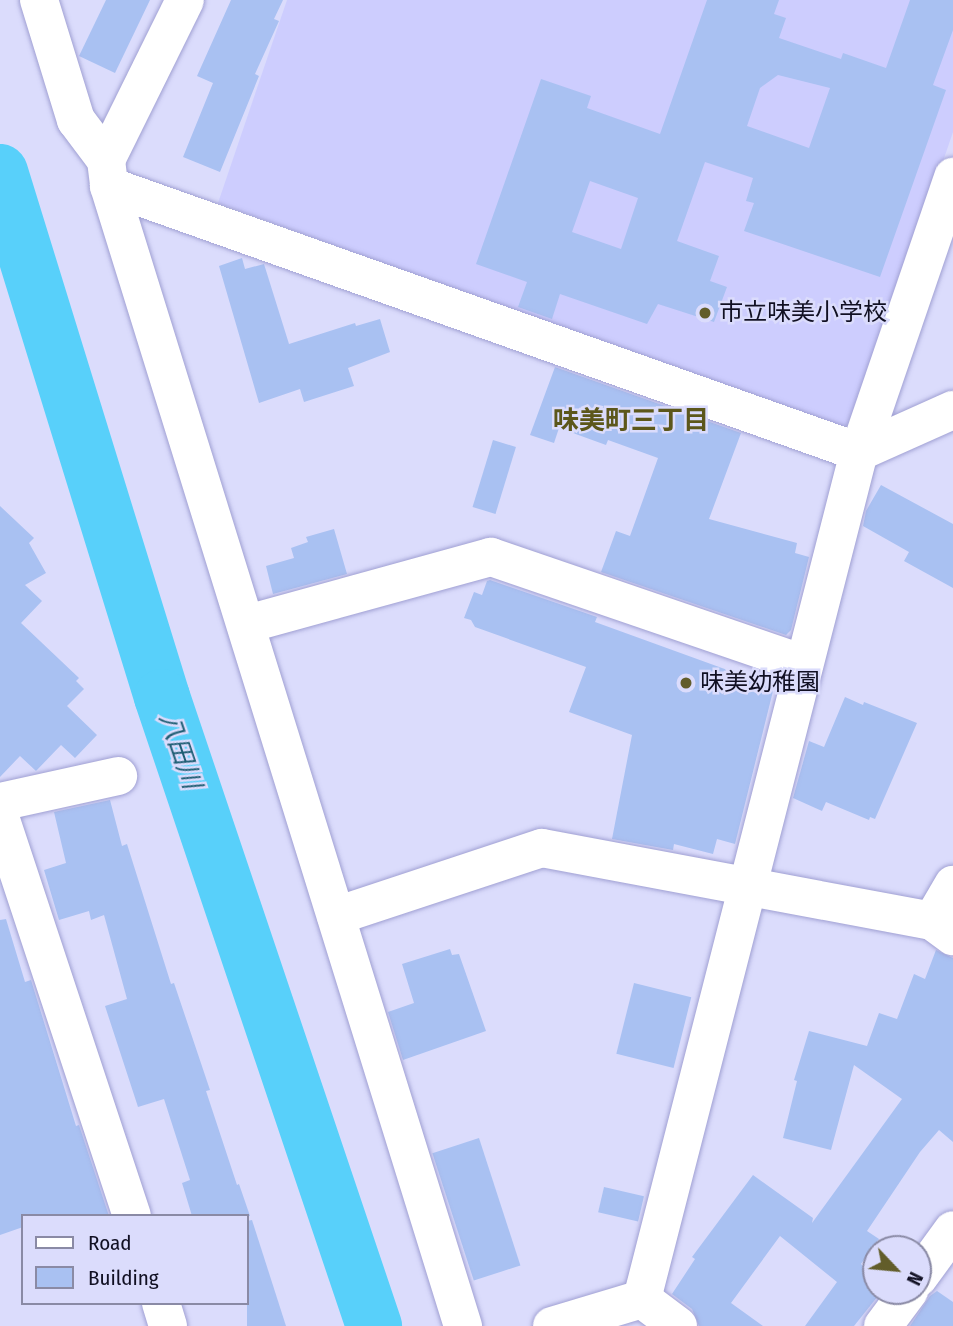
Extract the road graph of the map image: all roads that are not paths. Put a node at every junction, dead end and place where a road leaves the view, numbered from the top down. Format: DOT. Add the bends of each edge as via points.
graph roads {
  1 [pos="39,0"];
  2 [pos="185,0"];
  3 [pos="107,173"];
  4 [pos="953,177"];
  5 [pos="953,410"];
  6 [pos="859,452"];
  7 [pos="247,624"];
  8 [pos="803,664"];
  9 [pos="118,776"];
  10 [pos="0,802"];
  11 [pos="0,817"];
  12 [pos="953,885"];
  13 [pos="749,886"];
  14 [pos="336,916"];
  15 [pos="942,929"];
  16 [pos="131,1214"];
  17 [pos="953,1230"];
  18 [pos="932,1259"];
  19 [pos="642,1299"];
  20 [pos="162,1305"];
  21 [pos="899,1305"];
  22 [pos="169,1326"];
  23 [pos="463,1326"];
  24 [pos="552,1326"];
  25 [pos="678,1326"];
  26 [pos="883,1326"];
  1 -- 3 [label="street" via="76,120"];
  2 -- 3 [label="street"];
  3 -- 6 [label="street"];
  3 -- 7 [label="street"];
  4 -- 6 [label="street"];
  5 -- 6 [label="street"];
  6 -- 8 [label="street"];
  7 -- 8 [label="street" via="491,557"];
  7 -- 14 [label="street"];
  8 -- 13 [label="street"];
  9 -- 10 [label="street"];
  11 -- 16 [label="street"];
  12 -- 15 [label="street"];
  13 -- 14 [label="street" via="542,848"];
  13 -- 15 [label="street"];
  13 -- 19 [label="street"];
  14 -- 23 [label="street"];
  17 -- 18 [label="street"];
  19 -- 24 [label="street"];
  19 -- 25 [label="street"];
  20 -- 22 [label="street"];
  21 -- 26 [label="street"];
}
